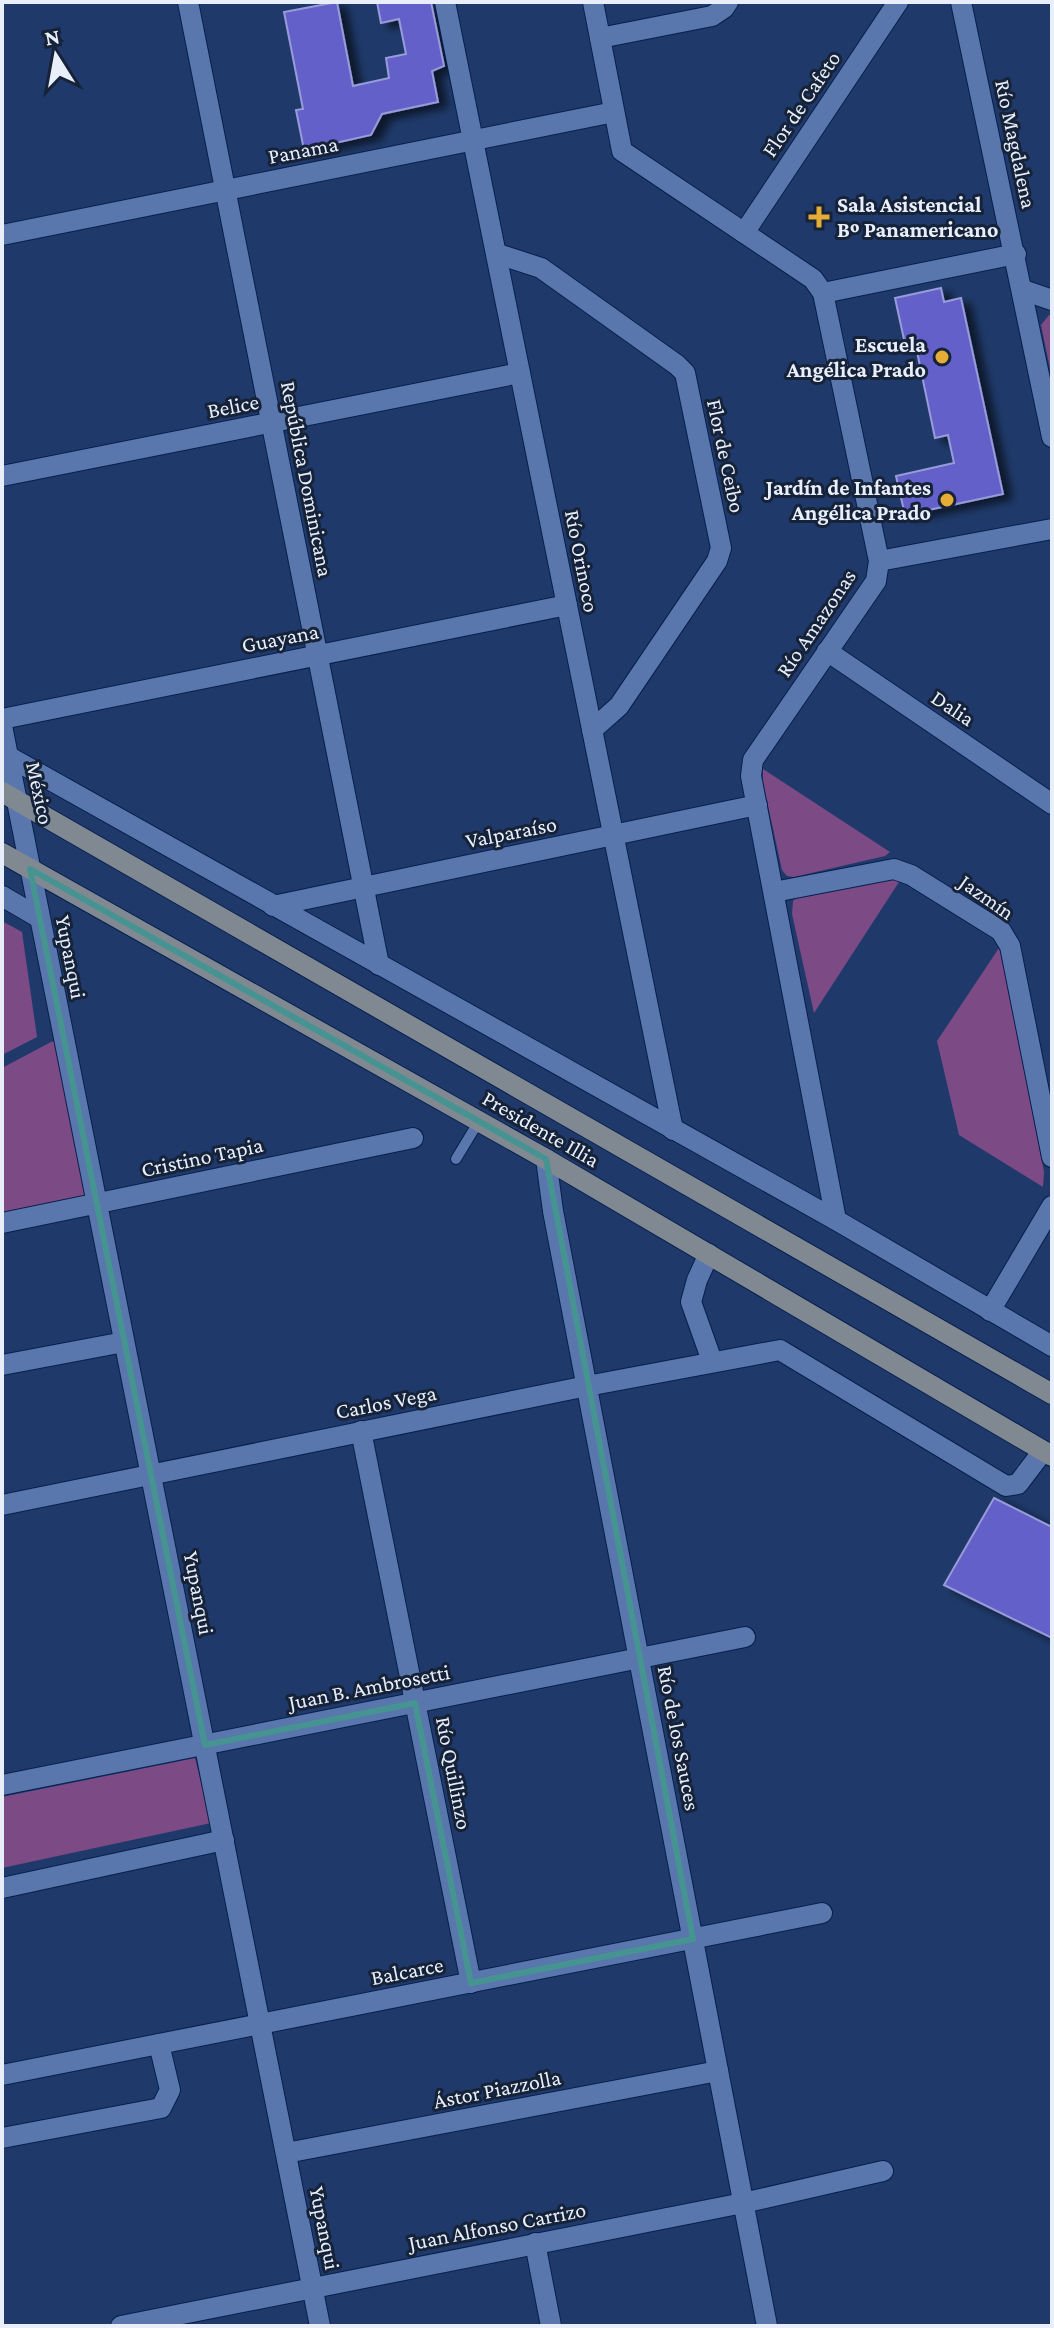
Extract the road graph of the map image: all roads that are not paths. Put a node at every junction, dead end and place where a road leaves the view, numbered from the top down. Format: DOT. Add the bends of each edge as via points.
graph roads {
  1 [pos="188,2"];
  2 [pos="445,2"];
  3 [pos="593,2"];
  4 [pos="728,2"];
  5 [pos="898,2"];
  6 [pos="961,2"];
  7 [pos="600,38"];
  8 [pos="614,112"];
  9 [pos="473,140"];
  10 [pos="225,190"];
  11 [pos="744,233"];
  12 [pos="2,235"];
  13 [pos="498,254"];
  14 [pos="1016,254"];
  15 [pos="1023,290"];
  16 [pos="823,293"];
  17 [pos="1052,300"];
  18 [pos="520,373"];
  19 [pos="271,423"];
  20 [pos="1052,437"];
  21 [pos="2,476"];
  22 [pos="1052,529"];
  23 [pos="879,561"];
  24 [pos="567,605"];
  25 [pos="827,651"];
  26 [pos="317,655"];
  27 [pos="2,719"];
  28 [pos="2,726"];
  29 [pos="592,730"];
  30 [pos="5,755"];
  31 [pos="10,797"];
  32 [pos="1052,804"];
  33 [pos="757,805"];
  34 [pos="614,836"];
  35 [pos="2,853"];
  36 [pos="30,869"];
  37 [pos="363,886"];
  38 [pos="774,892"];
  39 [pos="2,896"];
  40 [pos="273,906"];
  41 [pos="38,917"];
  42 [pos="379,965"];
  43 [pos="1045,1084"];
  44 [pos="479,1121"];
  45 [pos="673,1130"];
  46 [pos="413,1138"];
  47 [pos="1052,1157"];
  48 [pos="456,1159"];
  49 [pos="546,1159"];
  50 [pos="97,1204"];
  51 [pos="1052,1206"];
  52 [pos="836,1220"];
  53 [pos="2,1223"];
  54 [pos="709,1254"];
  55 [pos="990,1311"];
  56 [pos="124,1342"];
  57 [pos="1052,1346"];
  58 [pos="712,1361"];
  59 [pos="2,1365"];
  60 [pos="587,1386"];
  61 [pos="1052,1394"];
  62 [pos="361,1431"];
  63 [pos="1048,1454"];
  64 [pos="151,1474"];
  65 [pos="2,1505"];
  66 [pos="745,1637"];
  67 [pos="639,1658"];
  68 [pos="415,1703"];
  69 [pos="205,1745"];
  70 [pos="2,1785"];
  71 [pos="224,1840"];
  72 [pos="2,1888"];
  73 [pos="822,1913"];
  74 [pos="693,1939"];
  75 [pos="471,1983"];
  76 [pos="260,2024"];
  77 [pos="159,2044"];
  78 [pos="718,2071"];
  79 [pos="2,2075"];
  80 [pos="2,2138"];
  81 [pos="286,2153"];
  82 [pos="883,2171"];
  83 [pos="743,2203"];
  84 [pos="535,2243"];
  85 [pos="313,2287"];
  86 [pos="121,2326"];
  87 [pos="320,2326"];
  88 [pos="551,2326"];
  89 [pos="767,2326"];
  1 -- 10 [label="street, República Dominicana"];
  2 -- 9 [label="street, Río Orinoco"];
  3 -- 7 [label="street"];
  4 -- 7 [label="street" via="712,16"];
  5 -- 11 [label="street, Flor de Cafeto"];
  6 -- 14 [label="street, Río Magdalena"];
  7 -- 8 [label="street"];
  8 -- 9 [label="street, Panama"];
  8 -- 11 [label="street" via="622,151"];
  9 -- 10 [label="street, Panama"];
  9 -- 13 [label="street, Río Orinoco"];
  10 -- 12 [label="street, Panama"];
  10 -- 19 [label="street, República Dominicana"];
  11 -- 16 [label="street" via="813,279"];
  13 -- 18 [label="street, Río Orinoco"];
  13 -- 29 [label="street, Flor de Ceibo" via="541,268 685,373 721,548 619,706"];
  14 -- 15 [label="street, Río Magdalena"];
  14 -- 16 [label="street"];
  15 -- 17 [label="street"];
  15 -- 20 [label="street, Río Magdalena"];
  16 -- 23 [label="street, Río Amazonas"];
  18 -- 19 [label="street, Belice"];
  18 -- 24 [label="street, Río Orinoco"];
  19 -- 21 [label="street, Belice"];
  19 -- 26 [label="street, República Dominicana"];
  22 -- 23 [label="street"];
  23 -- 25 [label="street, Río Amazonas" via="876,581"];
  24 -- 26 [label="street, Guayana"];
  24 -- 29 [label="street, Río Orinoco"];
  25 -- 32 [label="street, Dalia"];
  25 -- 33 [label="street, Río Amazonas" via="753,760"];
  26 -- 27 [label="street, Guayana"];
  26 -- 37 [label="street, República Dominicana"];
  28 -- 30 [label="street, México"];
  29 -- 34 [label="street, Río Orinoco"];
  30 -- 31 [label="street, México"];
  30 -- 40 [label="street"];
  31 -- 36 [label="street, México"];
  31 -- 61 [label="main road, Presidente Illia"];
  33 -- 34 [label="street, Valparaíso"];
  33 -- 38 [label="street, Río Amazonas"];
  34 -- 37 [label="street, Valparaíso"];
  34 -- 45 [label="street, Río Orinoco"];
  35 -- 36 [label="main road, Presidente Illia"];
  36 -- 41 [label="street, Yupanqui"];
  36 -- 44 [label="main road, Presidente Illia"];
  37 -- 40 [label="street, Valparaíso"];
  37 -- 42 [label="street, República Dominicana"];
  38 -- 43 [label="street, Jazmín" via="894,869 1001,931 1010,946"];
  38 -- 52 [label="street, Río Amazonas"];
  39 -- 41 [label="street"];
  40 -- 42 [label="street"];
  41 -- 50 [label="street, Yupanqui"];
  42 -- 45 [label="street"];
  43 -- 47 [label="street, Jazmín"];
  44 -- 48 [label="lane"];
  44 -- 49 [label="main road, Presidente Illia"];
  45 -- 52 [label="street"];
  46 -- 50 [label="street, Cristino Tapia"];
  49 -- 54 [label="main road, Presidente Illia"];
  49 -- 60 [label="street, Río de los Sauces"];
  50 -- 53 [label="street, Cristino Tapia"];
  50 -- 56 [label="street, Yupanqui"];
  51 -- 55 [label="street"];
  52 -- 55 [label="street"];
  54 -- 58 [label="street" via="691,1302"];
  54 -- 63 [label="main road, Presidente Illia"];
  55 -- 57 [label="street"];
  56 -- 59 [label="street"];
  56 -- 64 [label="street, Yupanqui"];
  58 -- 60 [label="street, Carlos Vega"];
  58 -- 63 [label="street, Carlos Vega" via="780,1350 1006,1486 1018,1484"];
  60 -- 62 [label="street, Carlos Vega"];
  60 -- 67 [label="street, Río de los Sauces"];
  62 -- 64 [label="street, Carlos Vega"];
  62 -- 68 [label="street, Río Quillinzo"];
  64 -- 65 [label="street, Carlos Vega"];
  64 -- 69 [label="street, Yupanqui"];
  66 -- 67 [label="street, Juan B. Ambrosetti"];
  67 -- 68 [label="street, Juan B. Ambrosetti"];
  67 -- 74 [label="street, Río de los Sauces"];
  68 -- 69 [label="street, Juan B. Ambrosetti"];
  68 -- 75 [label="street, Río Quillinzo"];
  69 -- 70 [label="street, Juan B. Ambrosetti"];
  69 -- 71 [label="street, Yupanqui"];
  71 -- 72 [label="street"];
  71 -- 76 [label="street, Yupanqui"];
  73 -- 74 [label="street, Balcarce"];
  74 -- 75 [label="street, Balcarce"];
  74 -- 78 [label="street, Río de los Sauces"];
  75 -- 76 [label="street, Balcarce"];
  76 -- 77 [label="street, Balcarce"];
  76 -- 81 [label="street, Yupanqui"];
  77 -- 79 [label="street, Balcarce"];
  77 -- 80 [label="street" via="170,2090 161,2108"];
  78 -- 81 [label="street, Ástor Piazzolla"];
  78 -- 83 [label="street, Río de los Sauces"];
  81 -- 85 [label="street, Yupanqui"];
  82 -- 83 [label="street, Juan Alfonso Carrizo"];
  83 -- 84 [label="street, Juan Alfonso Carrizo"];
  83 -- 89 [label="street, Río de los Sauces"];
  84 -- 85 [label="street, Juan Alfonso Carrizo"];
  84 -- 88 [label="street"];
  85 -- 86 [label="street, Juan Alfonso Carrizo"];
  85 -- 87 [label="street, Yupanqui"];
}
